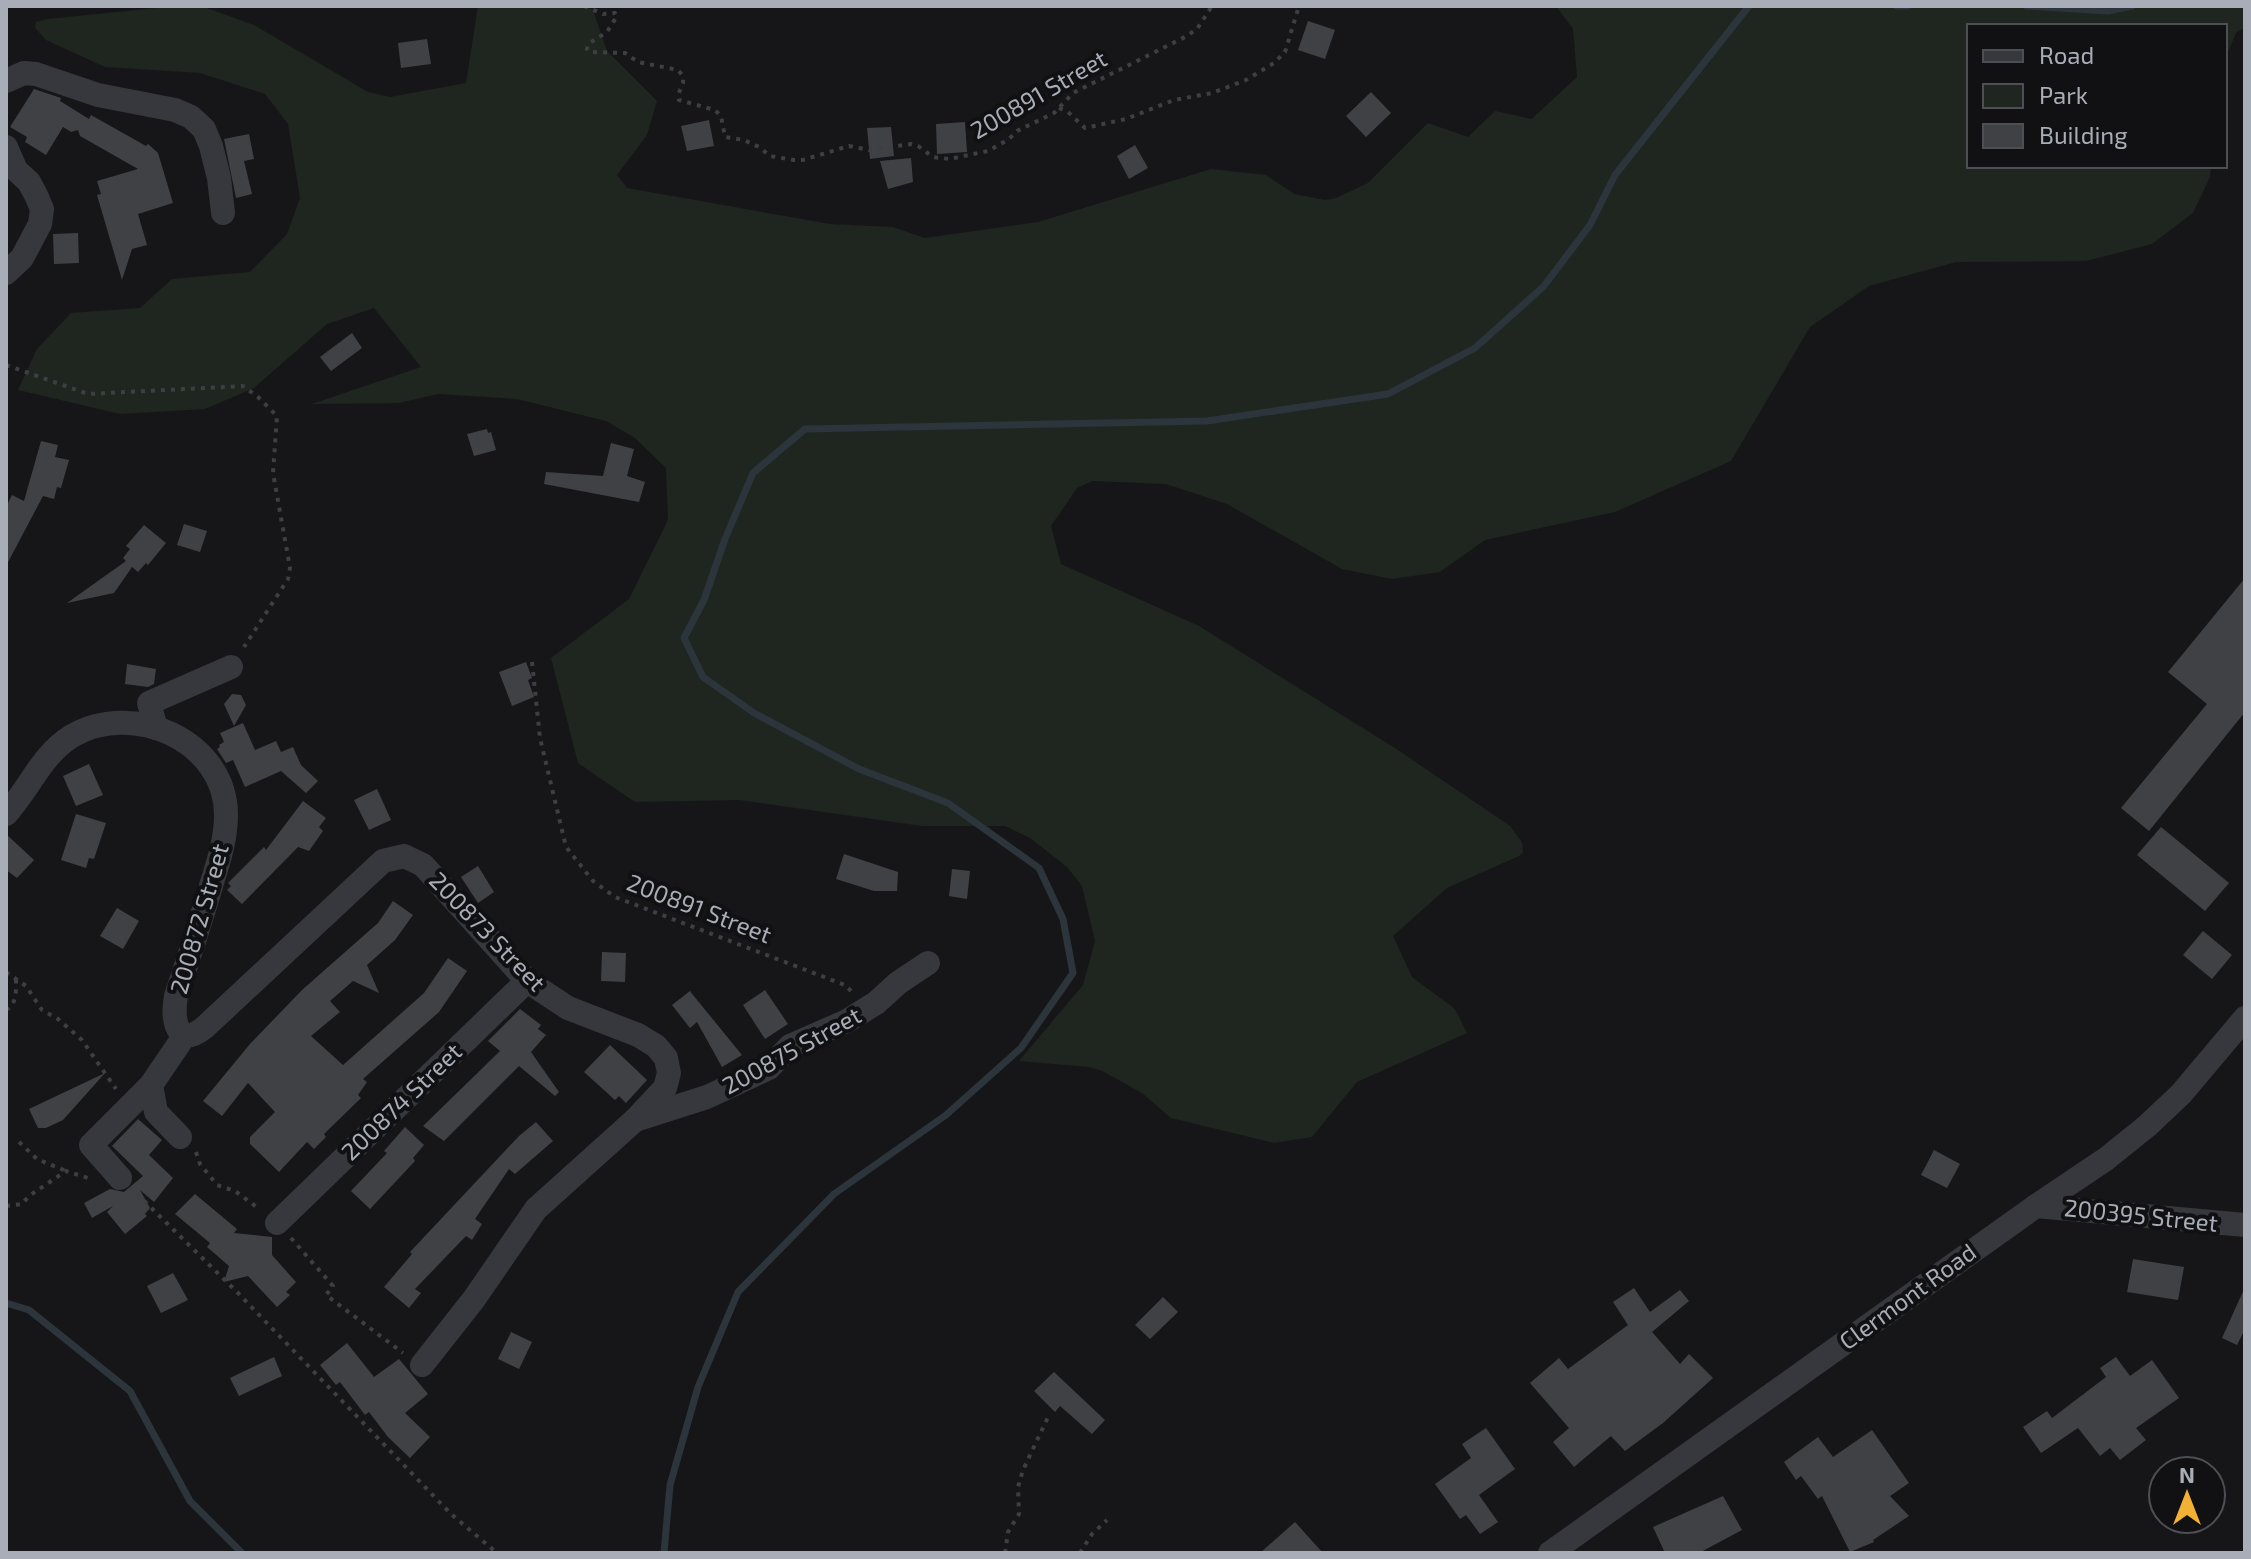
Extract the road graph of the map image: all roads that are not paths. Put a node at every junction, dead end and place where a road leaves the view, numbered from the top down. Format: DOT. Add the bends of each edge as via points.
graph roads {
  1 [pos="6,81"];
  2 [pos="6,147"];
  3 [pos="11,170"];
  4 [pos="223,213"];
  5 [pos="6,273"];
  6 [pos="231,667"];
  7 [pos="156,728"];
  8 [pos="6,814"];
  9 [pos="928,963"];
  10 [pos="527,981"];
  11 [pos="2245,1018"];
  12 [pos="188,1035"];
  13 [pos="151,1085"];
  14 [pos="635,1120"];
  15 [pos="180,1137"];
  16 [pos="114,1171"];
  17 [pos="2036,1206"];
  18 [pos="277,1223"];
  19 [pos="2245,1225"];
  20 [pos="422,1365"];
  21 [pos="1550,1553"];
  1 -- 4 [label="street" via="36,74 191,117 211,146"];
  2 -- 3 [label="street"];
  3 -- 5 [label="street" via="29,182 42,209 22,258"];
  6 -- 7 [label="street" via="149,703"];
  7 -- 8 [label="street, 200872 Street" via="111,724 73,736 46,758"];
  7 -- 12 [label="street, 200872 Street" via="206,759 224,790 226,806 221,853 176,996 174,1021"];
  9 -- 14 [label="street, 200875 Street" via="876,1003 790,1046 769,1068 707,1097"];
  10 -- 12 [label="street, 200873 Street" via="423,865 394,857 383,861 205,1027"];
  10 -- 14 [label="street, 200873 Street" via="568,1008 638,1035 661,1050 669,1066 665,1088"];
  10 -- 18 [label="street, 200874 Street"];
  11 -- 17 [label="street, Clermont Road" via="2147,1126"];
  12 -- 13 [label="street"];
  13 -- 15 [label="street" via="156,1112"];
  13 -- 16 [label="street" via="91,1145"];
  14 -- 20 [label="street, 200875 Street" via="536,1209"];
  17 -- 19 [label="street, 200395 Street"];
  17 -- 21 [label="street, Clermont Road"];
}
